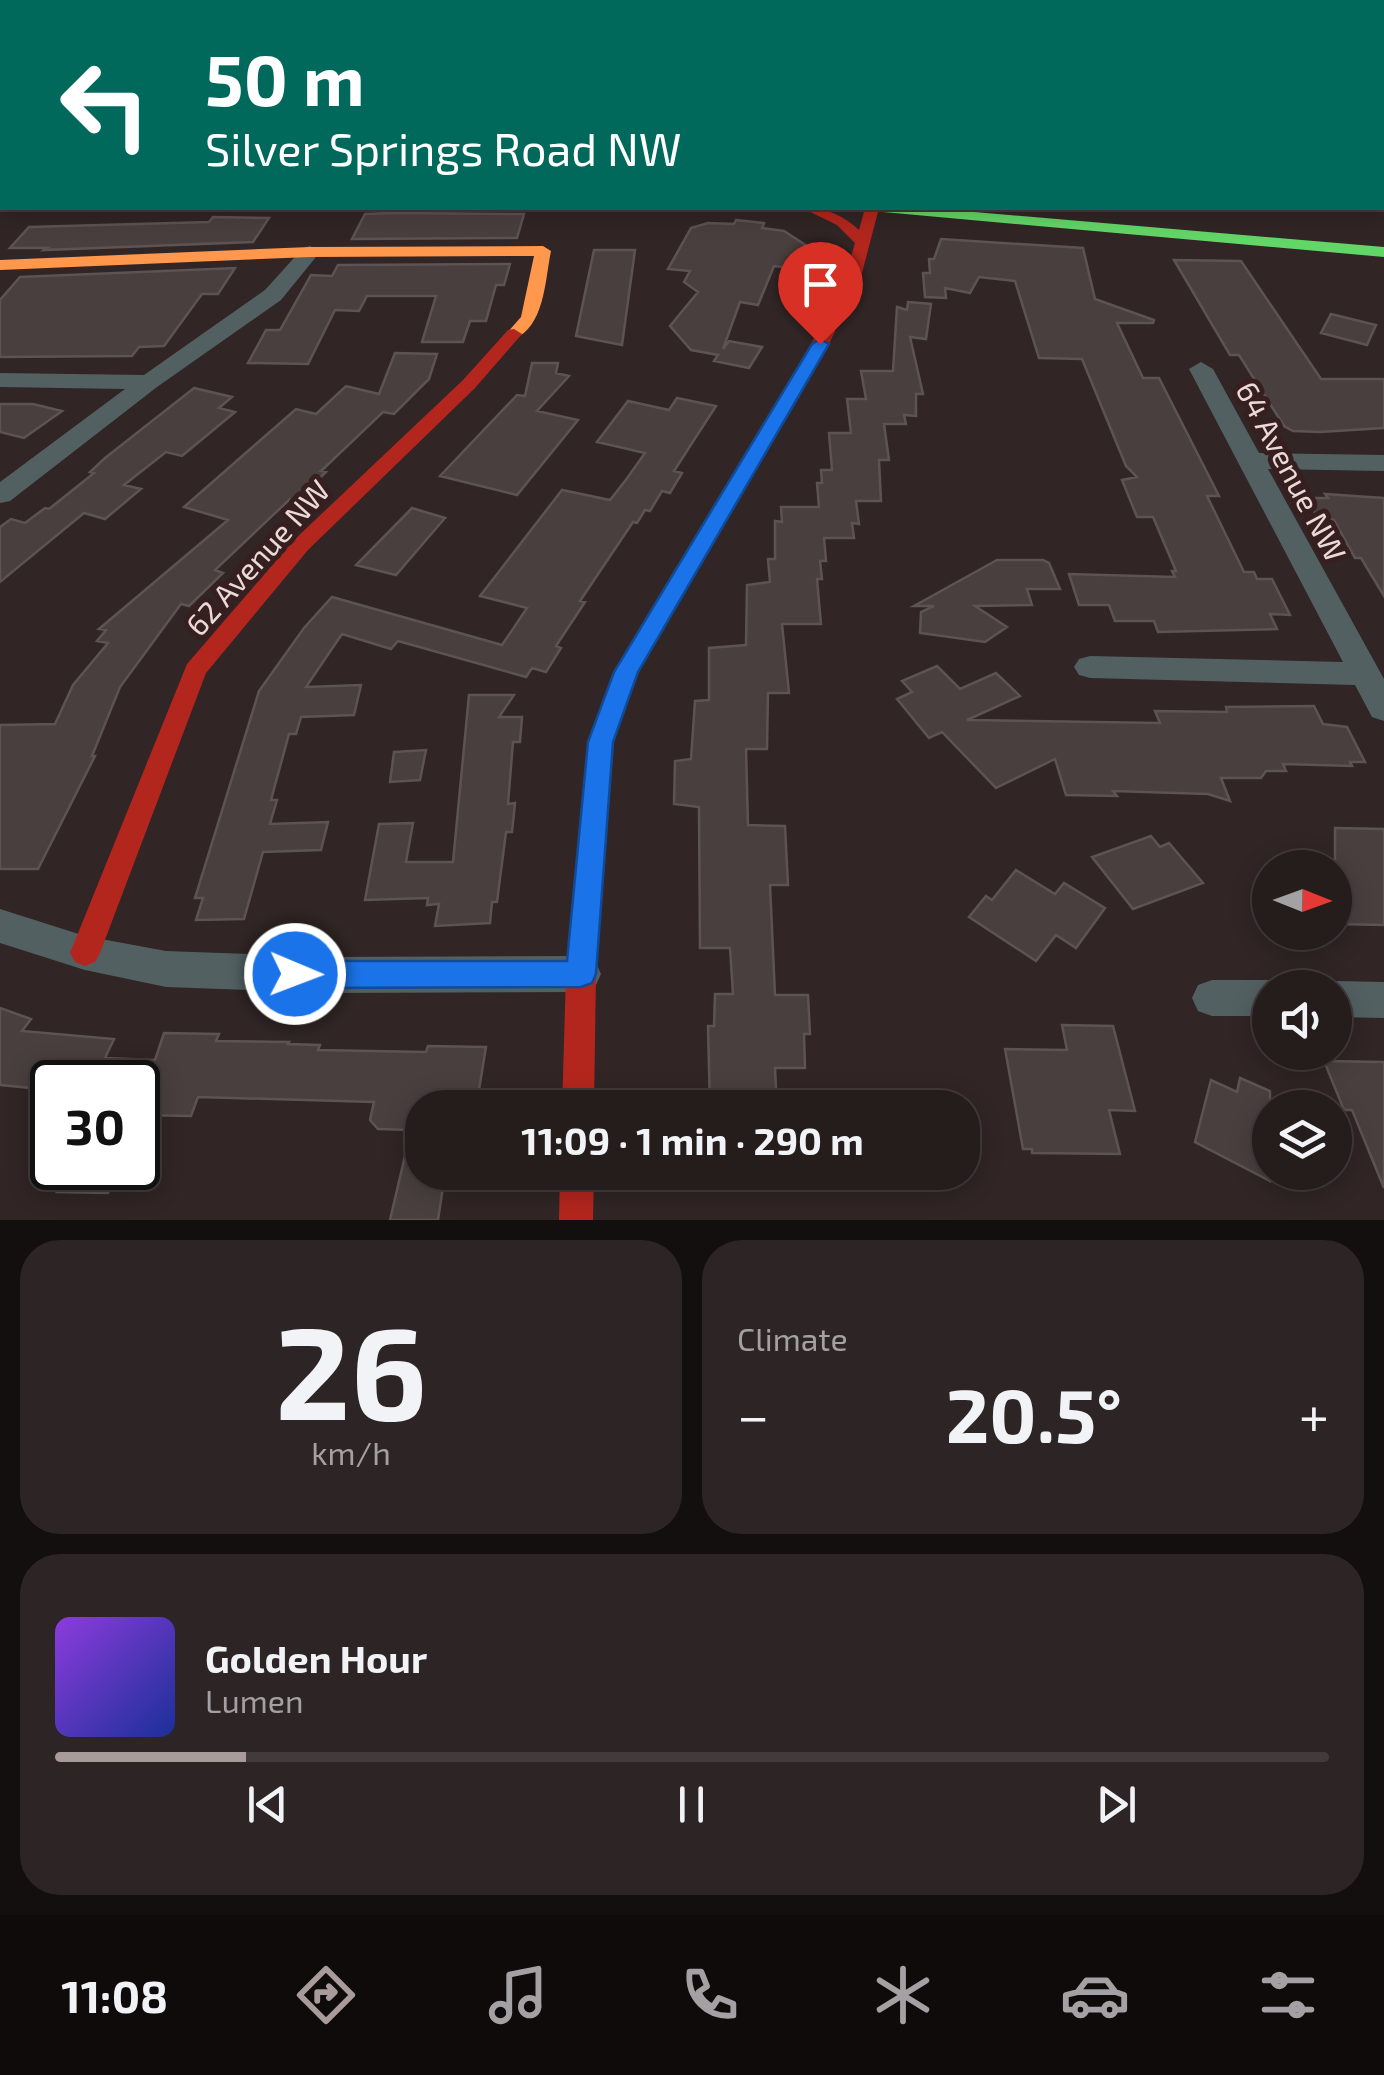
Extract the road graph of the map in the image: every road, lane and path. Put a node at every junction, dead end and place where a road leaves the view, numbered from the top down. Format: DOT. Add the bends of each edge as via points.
graph roads {
  1 [pos="814,210"];
  2 [pos="871,210"];
  3 [pos="905,210"];
  4 [pos="1074,210"];
  5 [pos="937,213"];
  6 [pos="1384,238"];
  7 [pos="863,243"];
  8 [pos="310,252"];
  9 [pos="1384,252"];
  10 [pos="0,265"];
  11 [pos="1200,368"];
  12 [pos="0,380"];
  13 [pos="149,382"];
  14 [pos="1250,461"];
  15 [pos="1384,462"];
  16 [pos="0,495"];
  17 [pos="1090,667"];
  18 [pos="1365,674"];
  19 [pos="1384,709"];
  20 [pos="0,926"];
  21 [pos="85,953"];
  22 [pos="581,974"];
  23 [pos="1212,998"];
  24 [pos="1252,998"];
  25 [pos="1352,999"];
  26 [pos="1384,1000"];
  27 [pos="578,1090"];
  28 [pos="577,1190"];
  29 [pos="576,1220"];
  1 -- 7 [label="street" via="842,222"];
  2 -- 7 [label="street"];
  3 -- 5 [label="street"];
  4 -- 6 [label="street"];
  5 -- 7 [label="street" via="904,218"];
  5 -- 9 [label="street"];
  7 -- 22 [label="street" via="820,344 626,672 601,742"];
  8 -- 10 [label="street"];
  8 -- 13 [label="street" via="273,295"];
  8 -- 21 [label="street, 62 Avenue NW" via="543,251 529,318 301,545 195,670"];
  11 -- 14 [label="street, 64 Avenue NW"];
  12 -- 13 [label="street"];
  13 -- 16 [label="street"];
  14 -- 15 [label="street"];
  14 -- 18 [label="street, 64 Avenue NW"];
  17 -- 18 [label="street"];
  18 -- 19 [label="street, 64 Avenue NW"];
  20 -- 21 [label="street"];
  21 -- 22 [label="street" via="166,969 328,976"];
  22 -- 27 [label="street"];
  23 -- 24 [label="street"];
  25 -- 26 [label="street"];
  28 -- 29 [label="street"];
}
